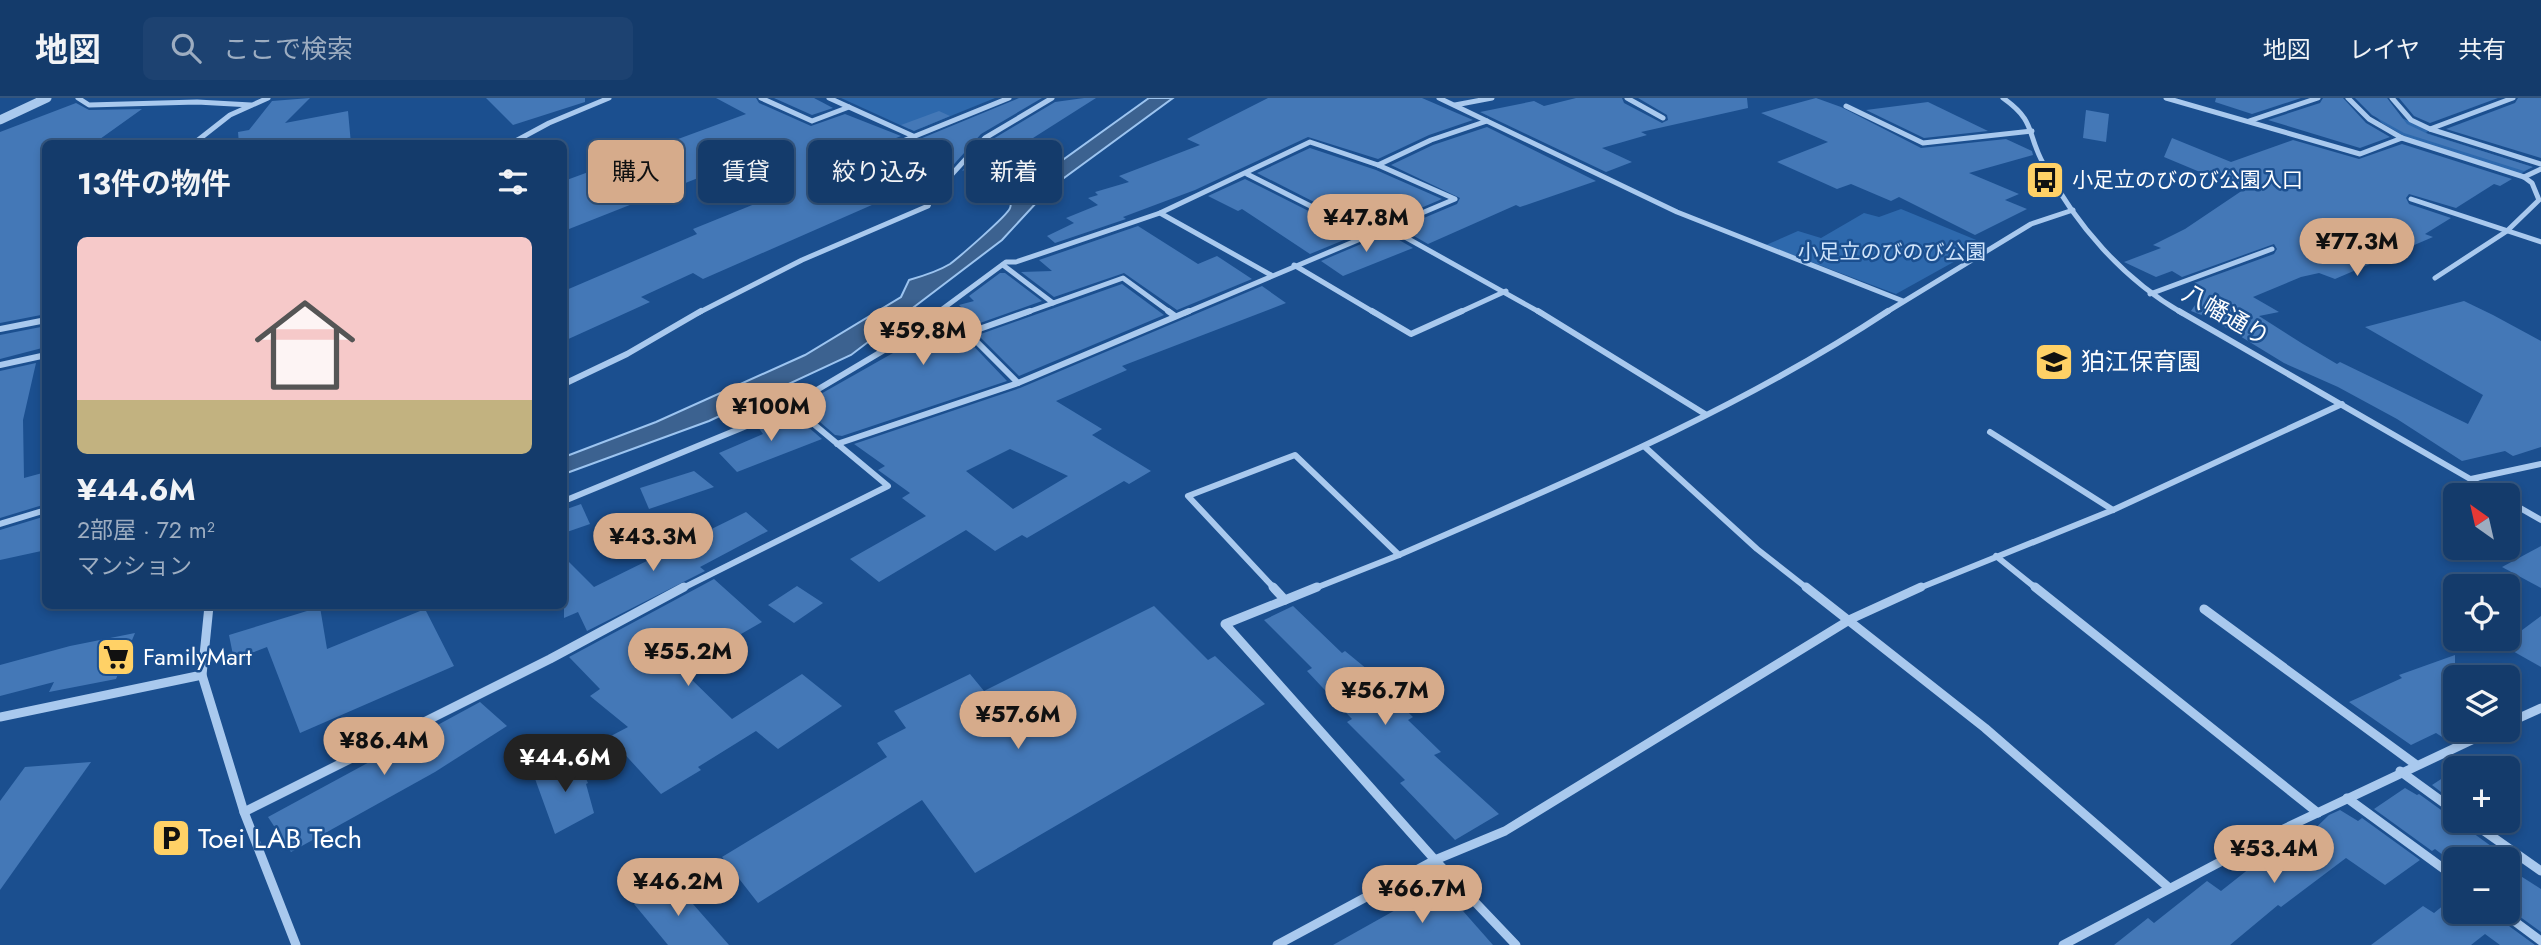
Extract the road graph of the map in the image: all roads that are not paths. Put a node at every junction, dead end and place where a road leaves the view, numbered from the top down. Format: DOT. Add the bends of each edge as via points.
graph roads {
  1 [pos="47,98"];
  2 [pos="78,98"];
  3 [pos="268,98"];
  4 [pos="608,98"];
  5 [pos="761,98"];
  6 [pos="829,98"];
  7 [pos="1009,98"];
  8 [pos="1052,98"];
  9 [pos="1439,98"];
  10 [pos="1492,98"];
  11 [pos="1627,98"];
  12 [pos="2003,98"];
  13 [pos="2166,98"];
  14 [pos="2318,98"];
  15 [pos="2348,98"];
  16 [pos="2392,98"];
  17 [pos="2513,98"];
  18 [pos="251,105"];
  19 [pos="1454,105"];
  20 [pos="1846,106"];
  21 [pos="849,107"];
  22 [pos="1664,118"];
  23 [pos="0,120"];
  24 [pos="1487,121"];
  25 [pos="2249,121"];
  26 [pos="2430,129"];
  27 [pos="2032,131"];
  28 [pos="913,136"];
  29 [pos="2402,138"];
  30 [pos="198,140"];
  31 [pos="516,140"];
  32 [pos="904,140"];
  33 [pos="1378,165"];
  34 [pos="2541,167"];
  35 [pos="952,174"];
  36 [pos="1247,174"];
  37 [pos="2524,177"];
  38 [pos="2412,199"];
  39 [pos="929,203"];
  40 [pos="2073,210"];
  41 [pos="1160,212"];
  42 [pos="1387,227"];
  43 [pos="2507,231"];
  44 [pos="1368,235"];
  45 [pos="2541,243"];
  46 [pos="2272,248"];
  47 [pos="1003,265"];
  48 [pos="1294,265"];
  49 [pos="1271,275"];
  50 [pos="2435,278"];
  51 [pos="1506,291"];
  52 [pos="2150,293"];
  53 [pos="1903,301"];
  54 [pos="1053,303"];
  55 [pos="1175,316"];
  56 [pos="42,321"];
  57 [pos="0,329"];
  58 [pos="42,356"];
  59 [pos="0,365"];
  60 [pos="567,383"];
  61 [pos="1018,383"];
  62 [pos="2342,404"];
  63 [pos="792,406"];
  64 [pos="1705,414"];
  65 [pos="1990,432"];
  66 [pos="837,444"];
  67 [pos="1645,447"];
  68 [pos="2541,464"];
  69 [pos="2471,479"];
  70 [pos="2478,483"];
  71 [pos="567,500"];
  72 [pos="2520,508"];
  73 [pos="2113,510"];
  74 [pos="42,511"];
  75 [pos="2541,520"];
  76 [pos="0,524"];
  77 [pos="1399,555"];
  78 [pos="1996,556"];
  79 [pos="1285,600"];
  80 [pos="209,609"];
  81 [pos="2204,609"];
  82 [pos="1851,619"];
  83 [pos="202,675"];
  84 [pos="2541,708"];
  85 [pos="0,717"];
  86 [pos="2520,718"];
  87 [pos="2465,742"];
  88 [pos="2415,764"];
  89 [pos="2399,771"];
  90 [pos="2347,798"];
  91 [pos="2443,802"];
  92 [pos="244,812"];
  93 [pos="2318,813"];
  94 [pos="2487,833"];
  95 [pos="1435,860"];
  96 [pos="2443,868"];
  97 [pos="2541,871"];
  98 [pos="2168,887"];
  99 [pos="2518,924"];
  100 [pos="2541,941"];
  101 [pos="296,945"];
  102 [pos="1277,945"];
  103 [pos="1516,945"];
  104 [pos="2063,945"];
  1 -- 23 [label="street"];
  2 -- 18 [label="street" via="89,105"];
  3 -- 18 [label="street"];
  4 -- 31 [label="street"];
  5 -- 21 [label="street" via="812,121"];
  6 -- 21 [label="street"];
  7 -- 28 [label="street"];
  8 -- 35 [label="street" via="985,138"];
  9 -- 19 [label="street"];
  10 -- 19 [label="street"];
  11 -- 22 [label="street"];
  12 -- 27 [label="street, 八幡通り" via="2028,117"];
  13 -- 25 [label="street"];
  14 -- 25 [label="street"];
  15 -- 29 [label="street" via="2369,119"];
  16 -- 26 [label="street" via="2411,120"];
  17 -- 26 [label="street"];
  18 -- 30 [label="street"];
  19 -- 24 [label="street"];
  20 -- 27 [label="street" via="1923,144"];
  21 -- 28 [label="street"];
  24 -- 33 [label="street"];
  24 -- 53 [label="street" via="1677,212"];
  25 -- 29 [label="street" via="2360,154"];
  26 -- 34 [label="street"];
  27 -- 40 [label="street, 八幡通り" via="2042,162"];
  28 -- 32 [label="street"];
  29 -- 37 [label="street"];
  33 -- 36 [label="street" via="1310,142"];
  33 -- 42 [label="street" via="1455,197"];
  34 -- 37 [label="street"];
  36 -- 41 [label="street"];
  36 -- 44 [label="street"];
  37 -- 43 [label="street" via="2539,200"];
  38 -- 43 [label="street"];
  39 -- 60 [label="street" via="730,295"];
  40 -- 52 [label="street, 八幡通り" via="2128,275"];
  40 -- 53 [label="street" via="2031,224"];
  41 -- 47 [label="street"];
  41 -- 49 [label="street"];
  42 -- 44 [label="street"];
  42 -- 51 [label="street"];
  43 -- 45 [label="street"];
  43 -- 50 [label="street"];
  44 -- 48 [label="street"];
  46 -- 52 [label="street"];
  47 -- 54 [label="street"];
  47 -- 63 [label="street" via="956,296 913,333"];
  48 -- 49 [label="street"];
  48 -- 51 [label="street" via="1411,334"];
  49 -- 55 [label="street"];
  51 -- 64 [label="street"];
  52 -- 62 [label="street, 八幡通り"];
  53 -- 64 [label="street" via="1826,352"];
  54 -- 55 [label="street" via="1123,278"];
  54 -- 61 [label="street" via="968,333"];
  55 -- 61 [label="street"];
  56 -- 57 [label="street"];
  58 -- 59 [label="street"];
  61 -- 66 [label="street"];
  62 -- 69 [label="street, 八幡通り"];
  62 -- 73 [label="street"];
  63 -- 66 [label="street"];
  63 -- 71 [label="street"];
  64 -- 67 [label="street"];
  65 -- 73 [label="street"];
  66 -- 92 [label="street" via="888,486"];
  67 -- 77 [label="street"];
  67 -- 82 [label="street" via="1757,549"];
  68 -- 69 [label="street"];
  69 -- 70 [label="street, 八幡通り"];
  72 -- 75 [label="street"];
  73 -- 78 [label="street"];
  74 -- 76 [label="street"];
  77 -- 79 [label="street"];
  77 -- 79 [label="street" via="1295,455 1188,496"];
  78 -- 82 [label="street"];
  78 -- 93 [label="street"];
  79 -- 95 [label="street" via="1225,624"];
  80 -- 83 [label="street"];
  81 -- 88 [label="street"];
  82 -- 95 [label="street" via="1505,831"];
  82 -- 98 [label="street"];
  83 -- 85 [label="street"];
  83 -- 92 [label="street"];
  84 -- 86 [label="street"];
  87 -- 88 [label="street"];
  88 -- 89 [label="street"];
  89 -- 90 [label="street"];
  89 -- 91 [label="street"];
  90 -- 93 [label="street"];
  90 -- 96 [label="street"];
  92 -- 101 [label="street"];
  93 -- 98 [label="street"];
  94 -- 97 [label="street"];
  95 -- 102 [label="street"];
  95 -- 103 [label="street"];
  98 -- 104 [label="street"];
  99 -- 100 [label="street"];
}
